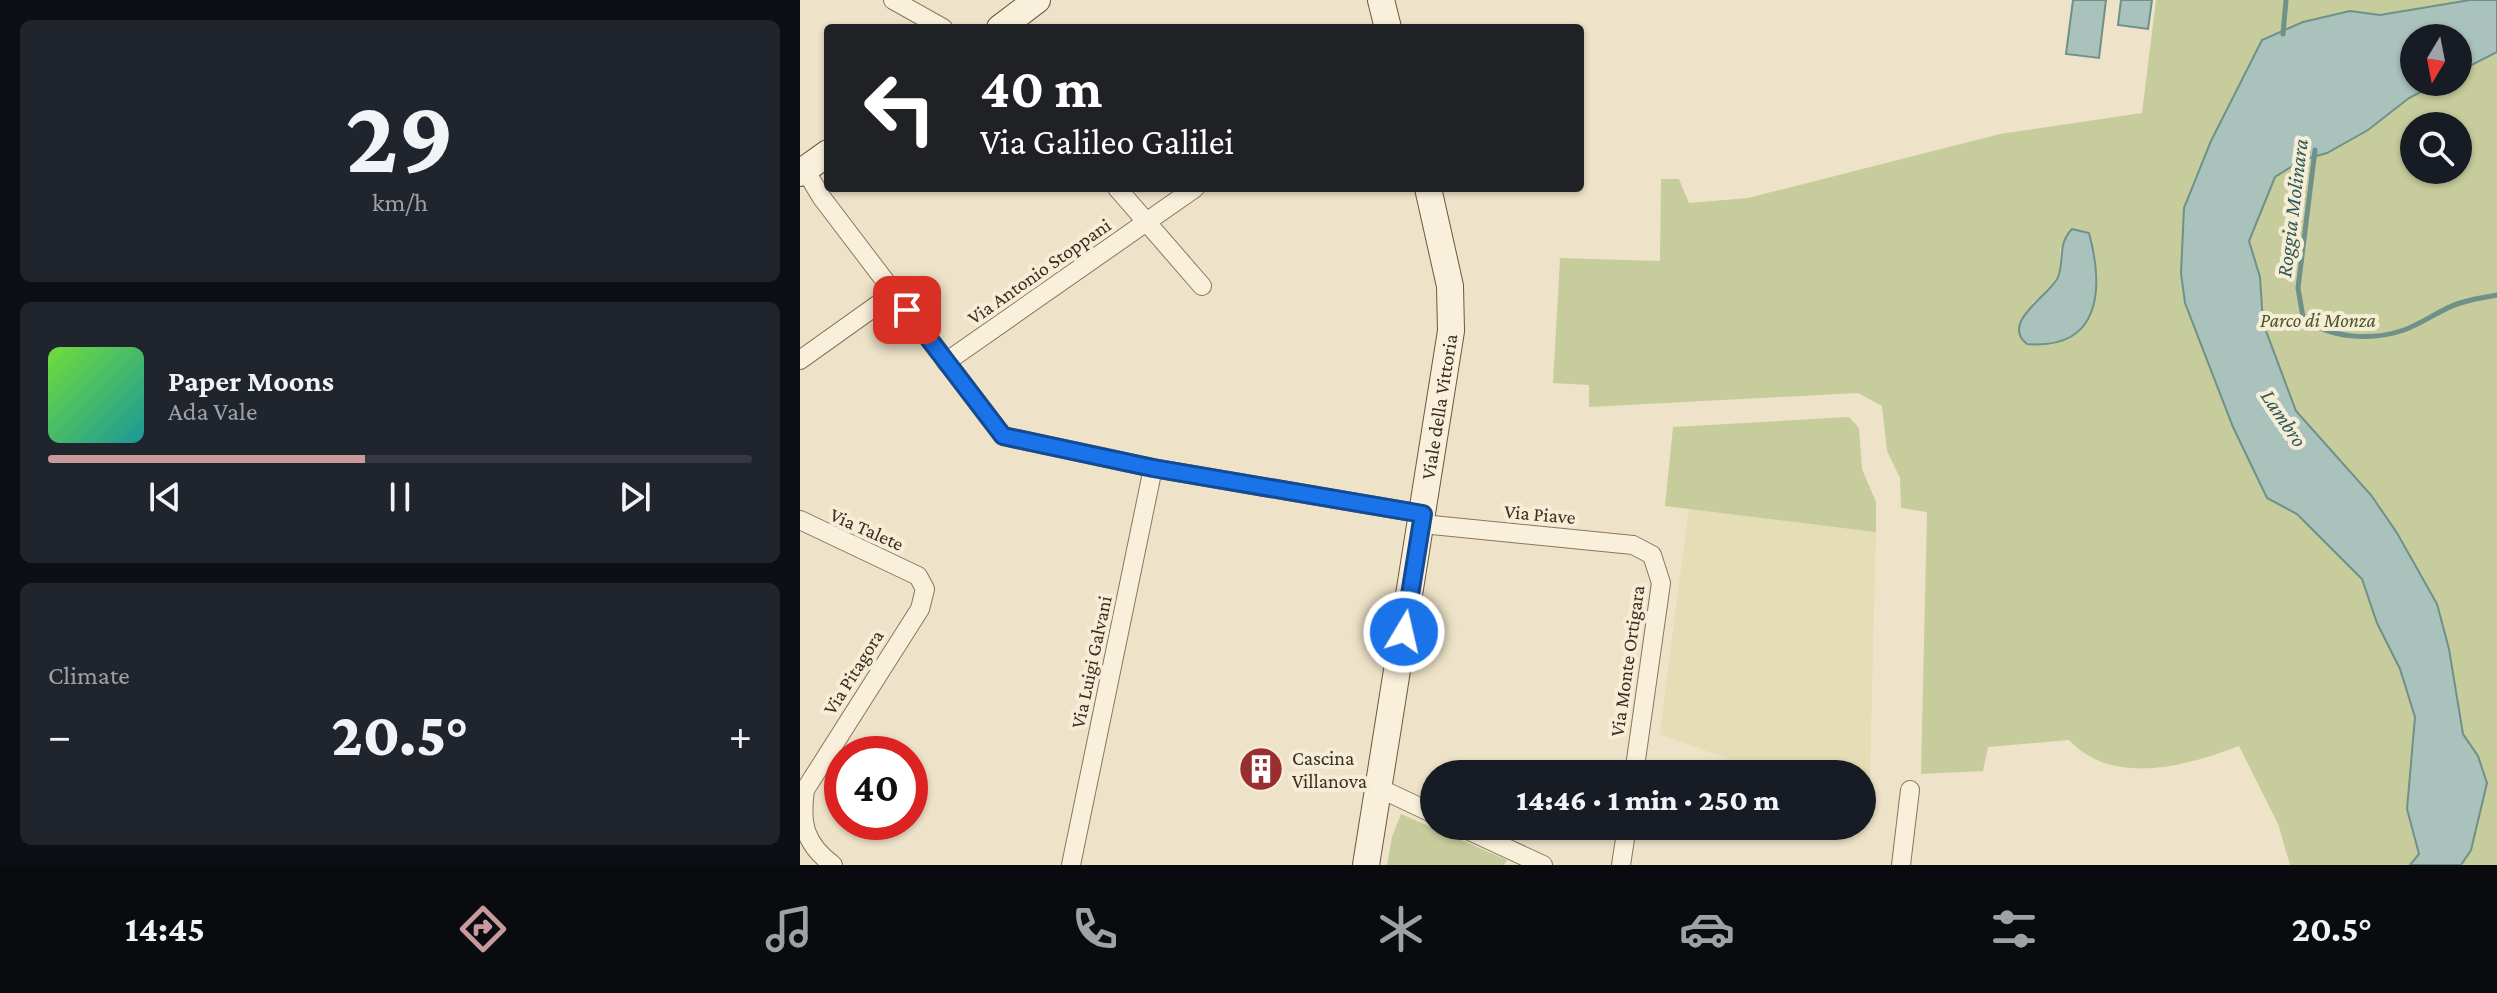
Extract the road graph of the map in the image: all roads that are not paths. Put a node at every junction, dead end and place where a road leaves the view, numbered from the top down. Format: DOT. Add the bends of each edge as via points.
graph roads {
  1 [pos="893,0"];
  2 [pos="1037,0"];
  3 [pos="1381,0"];
  4 [pos="936,24"];
  5 [pos="1005,24"];
  6 [pos="1387,24"];
  7 [pos="824,156"];
  8 [pos="802,171"];
  9 [pos="1120,192"];
  10 [pos="1189,192"];
  11 [pos="1429,192"];
  12 [pos="1146,223"];
  13 [pos="1202,286"];
  14 [pos="894,293"];
  15 [pos="800,360"];
  16 [pos="946,362"];
  17 [pos="1153,468"];
  18 [pos="1422,519"];
  19 [pos="800,520"];
  20 [pos="1652,555"];
  21 [pos="918,576"];
  22 [pos="1636,760"];
  23 [pos="1379,788"];
  24 [pos="1910,790"];
  25 [pos="1420,807"];
  26 [pos="1489,840"];
  27 [pos="1625,840"];
  28 [pos="833,865"];
  29 [pos="1071,865"];
  30 [pos="1366,865"];
  31 [pos="1543,865"];
  32 [pos="1621,865"];
  33 [pos="1901,865"];
  1 -- 4 [label="street"];
  2 -- 5 [label="street"];
  3 -- 6 [label="street"];
  7 -- 8 [label="street"];
  8 -- 14 [label="street, Via Piave"];
  9 -- 12 [label="street"];
  10 -- 12 [label="street, Via Antonio Stoppani"];
  11 -- 18 [label="street, Viale della Vittoria" via="1452,312"];
  12 -- 13 [label="street"];
  12 -- 16 [label="street, Via Antonio Stoppani"];
  14 -- 15 [label="street"];
  14 -- 16 [label="street, Via Piave"];
  16 -- 17 [label="street, Via Piave" via="1003,436"];
  17 -- 18 [label="street, Via Piave"];
  17 -- 29 [label="street, Via Luigi Galvani"];
  18 -- 20 [label="street, Via Piave" via="1633,545"];
  18 -- 23 [label="street, Viale della Vittoria"];
  19 -- 21 [label="street, Via Talete"];
  20 -- 22 [label="street, Via Monte Ortigara" via="1661,583"];
  21 -- 28 [label="street, Via Pitagora" via="925,598 805,790 801,810 806,840"];
  23 -- 25 [label="street"];
  23 -- 30 [label="street, Viale della Vittoria"];
  24 -- 33 [label="street"];
  26 -- 31 [label="street"];
  27 -- 32 [label="street"];
}
